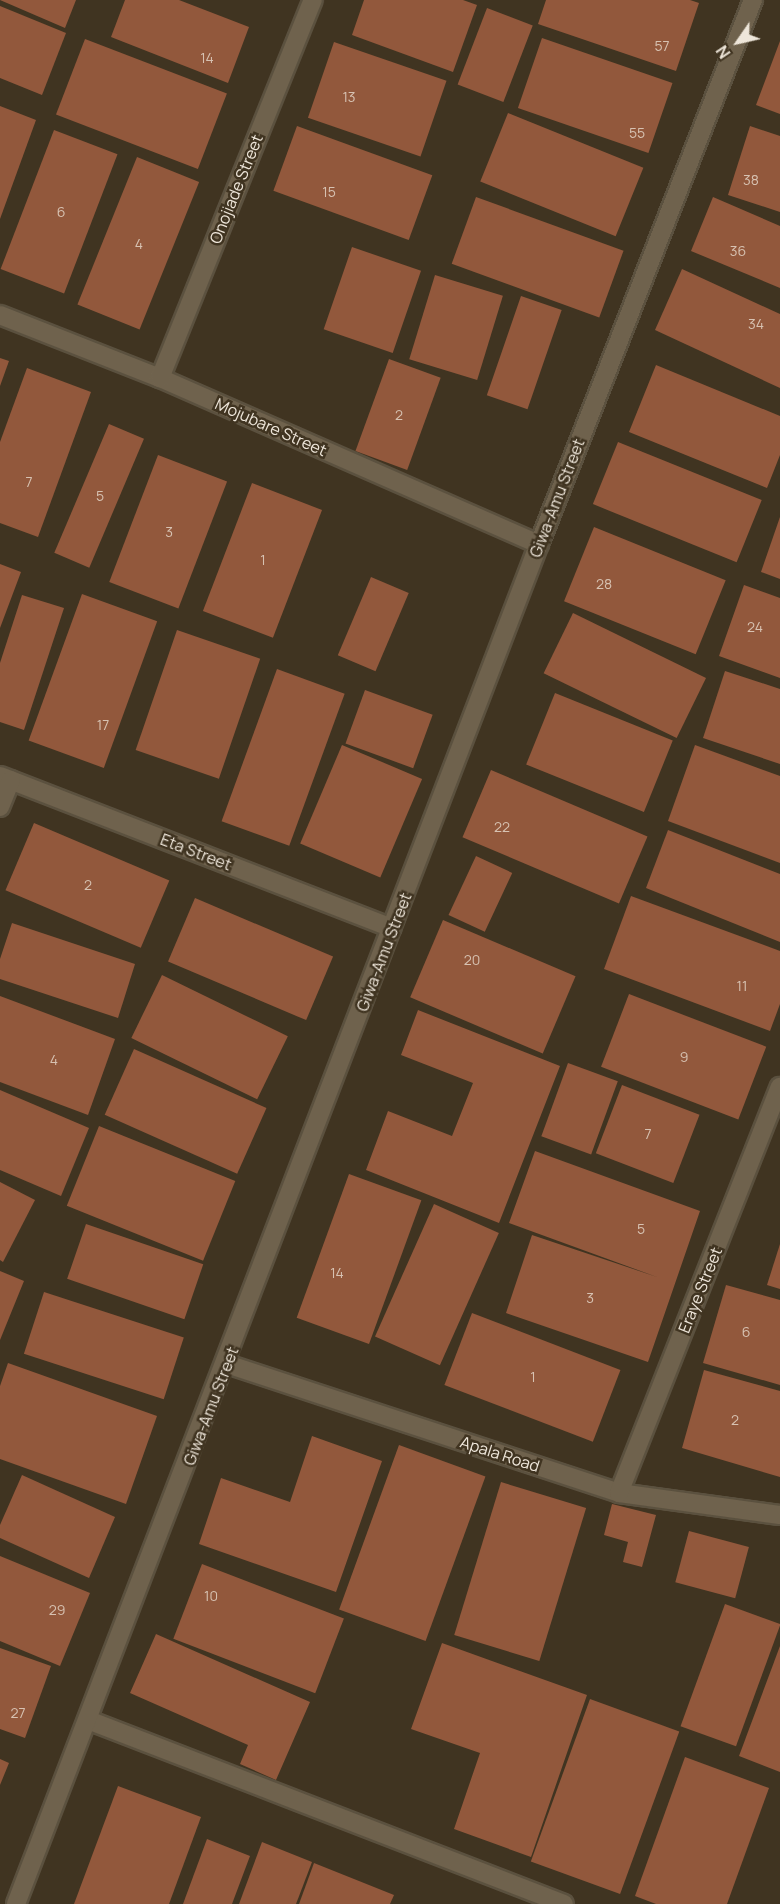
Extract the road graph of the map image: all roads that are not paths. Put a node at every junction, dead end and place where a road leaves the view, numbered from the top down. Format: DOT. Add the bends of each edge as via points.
graph roads {
  1 [pos="313,0"];
  2 [pos="753,0"];
  3 [pos="0,315"];
  4 [pos="160,378"];
  5 [pos="539,544"];
  6 [pos="5,778"];
  7 [pos="0,807"];
  8 [pos="392,928"];
  9 [pos="780,1087"];
  10 [pos="227,1364"];
  11 [pos="619,1493"];
  12 [pos="780,1515"];
  13 [pos="88,1720"];
  14 [pos="16,1904"];
  15 [pos="564,1904"];
  1 -- 4 [label="street, Onojiade Street"];
  2 -- 5 [label="street, Giwa-Amu Street"];
  3 -- 4 [label="street, Mojubare Street"];
  4 -- 5 [label="street, Mojubare Street"];
  5 -- 8 [label="street, Giwa-Amu Street"];
  6 -- 7 [label="street"];
  6 -- 8 [label="street, Eta Street"];
  8 -- 10 [label="street, Giwa-Amu Street"];
  9 -- 11 [label="street, Eraye Street"];
  10 -- 11 [label="street, Apala Road"];
  10 -- 13 [label="street, Giwa-Amu Street"];
  11 -- 12 [label="street, Apala Road"];
  13 -- 14 [label="street, Giwa-Amu Street"];
  13 -- 15 [label="street"];
}
